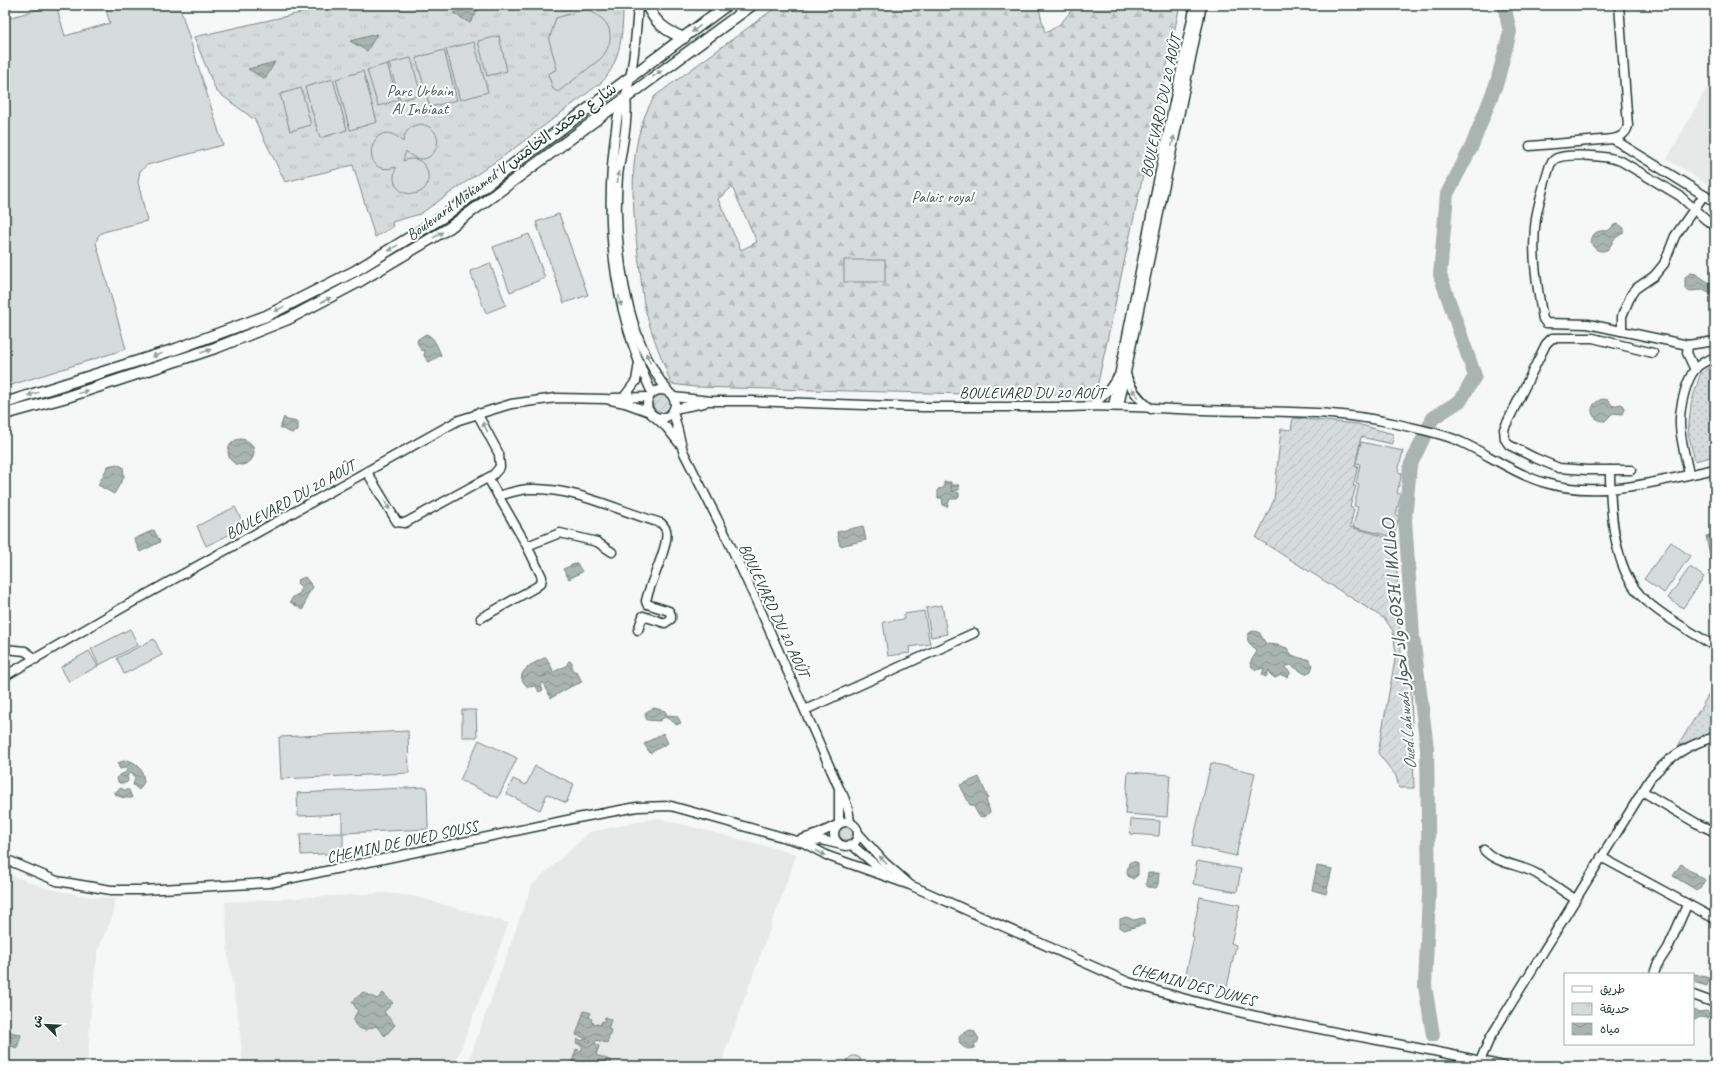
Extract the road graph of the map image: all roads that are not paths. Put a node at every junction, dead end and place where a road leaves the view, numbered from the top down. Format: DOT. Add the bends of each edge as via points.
graph roads {
  1 [pos="638,5"];
  2 [pos="647,5"];
  3 [pos="727,5"];
  4 [pos="752,5"];
  5 [pos="1195,5"];
  6 [pos="1202,5"];
  7 [pos="1619,5"];
  8 [pos="684,38"];
  9 [pos="633,76"];
  10 [pos="626,97"];
  11 [pos="1613,139"];
  12 [pos="1530,146"];
  13 [pos="1704,195"];
  14 [pos="1715,202"];
  15 [pos="1694,209"];
  16 [pos="1715,225"];
  17 [pos="1622,331"];
  18 [pos="1715,341"];
  19 [pos="1688,345"];
  20 [pos="1652,353"];
  21 [pos="1715,358"];
  22 [pos="640,362"];
  23 [pos="1695,370"];
  24 [pos="1123,372"];
  25 [pos="670,394"];
  26 [pos="651,395"];
  27 [pos="624,397"];
  28 [pos="606,399"];
  29 [pos="711,401"];
  30 [pos="5,402"];
  31 [pos="1092,406"];
  32 [pos="1116,406"];
  33 [pos="1151,409"];
  34 [pos="674,410"];
  35 [pos="5,414"];
  36 [pos="477,414"];
  37 [pos="652,414"];
  38 [pos="681,447"];
  39 [pos="1715,469"];
  40 [pos="1610,470"];
  41 [pos="1631,470"];
  42 [pos="367,472"];
  43 [pos="1690,474"];
  44 [pos="488,478"];
  45 [pos="1611,490"];
  46 [pos="498,496"];
  47 [pos="527,546"];
  48 [pos="612,552"];
  49 [pos="481,618"];
  50 [pos="638,630"];
  51 [pos="974,633"];
  52 [pos="1715,647"];
  53 [pos="5,649"];
  54 [pos="36,659"];
  55 [pos="5,676"];
  56 [pos="805,710"];
  57 [pos="1715,737"];
  58 [pos="839,788"];
  59 [pos="1642,791"];
  60 [pos="850,822"];
  61 [pos="838,824"];
  62 [pos="1715,832"];
  63 [pos="858,833"];
  64 [pos="800,842"];
  65 [pos="838,844"];
  66 [pos="852,845"];
  67 [pos="1484,850"];
  68 [pos="1601,857"];
  69 [pos="5,859"];
  70 [pos="839,861"];
  71 [pos="893,879"];
  72 [pos="910,885"];
  73 [pos="1575,899"];
  74 [pos="1687,905"];
  75 [pos="1715,919"];
  76 [pos="1654,973"];
  77 [pos="1694,995"];
  78 [pos="1715,1004"];
  79 [pos="1480,1061"];
  80 [pos="1504,1066"];
  1 -- 9 [label="street"];
  2 -- 8 [label="main road" via="660,26"];
  3 -- 8 [label="main road, Boulevard Mohamed V شارع محمد الخامس, one-way"];
  10 -- 4 [label="main road, Boulevard Mohamed V شارع محمد الخامس, one-way"];
  5 -- 24 [label="street, BOULEVARD DU 20 AOÛT"];
  24 -- 6 [label="street, BOULEVARD DU 20 AOÛT, one-way"];
  7 -- 11 [label="street" via="1628,126 1626,132"];
  8 -- 9 [label="main road, Boulevard Mohamed V شارع محمد الخامس"];
  9 -- 10 [label="street"];
  9 -- 30 [label="main road, Boulevard Mohamed V شارع محمد الخامس, one-way" via="443,217 323,287 266,316 204,339"];
  10 -- 22 [label="street, one-way" via="617,119 611,174 610,228 619,295"];
  25 -- 10 [label="street, one-way" via="657,378 641,342 627,298 620,258 617,197"];
  35 -- 10 [label="main road, Boulevard Mohamed V شارع محمد الخامس, one-way" via="74,395 218,347 288,319 322,302 449,228"];
  11 -- 12 [label="street"];
  11 -- 13 [label="street"];
  13 -- 14 [label="street"];
  13 -- 15 [label="street"];
  15 -- 16 [label="street"];
  15 -- 17 [label="street" via="1672,241 1664,264 1631,295 1622,316"];
  15 -- 17 [label="street" via="1674,192 1617,160 1570,156 1558,157 1552,162 1538,208 1535,232 1537,287 1544,321 1548,324 1588,324"];
  17 -- 19 [label="street"];
  18 -- 19 [label="street"];
  19 -- 23 [label="street" via="1687,352"];
  20 -- 40 [label="street" via="1593,338 1552,338 1546,344 1504,429 1504,436 1509,445 1547,463 1560,468"];
  21 -- 23 [label="street" via="1700,364"];
  22 -- 26 [label="street"];
  22 -- 27 [label="street" via="636,381"];
  23 -- 43 [label="street" via="1685,391 1680,426"];
  24 -- 31 [label="street"];
  24 -- 32 [label="street, BOULEVARD DU 20 AOÛT"];
  33 -- 24 [label="street, one-way" via="1135,394"];
  25 -- 26 [label="street" via="660,390"];
  25 -- 29 [label="street, BOULEVARD DU 20 AOÛT"];
  25 -- 34 [label="street" via="675,403"];
  26 -- 27 [label="street, BOULEVARD DU 20 AOÛT"];
  26 -- 37 [label="street" via="648,404"];
  27 -- 28 [label="street, BOULEVARD DU 20 AOÛT"];
  28 -- 36 [label="street, BOULEVARD DU 20 AOÛT" via="556,398 511,404"];
  28 -- 37 [label="street, BOULEVARD DU 20 AOÛT" via="625,403"];
  29 -- 31 [label="street, BOULEVARD DU 20 AOÛT" via="923,407"];
  29 -- 34 [label="street, BOULEVARD DU 20 AOÛT"];
  31 -- 32 [label="street, BOULEVARD DU 20 AOÛT"];
  32 -- 33 [label="street"];
  33 -- 45 [label="street" via="1333,414 1398,424 1460,442 1542,482 1576,489"];
  34 -- 37 [label="street" via="665,417"];
  34 -- 38 [label="street, BOULEVARD DU 20 AOÛT"];
  36 -- 42 [label="street, BOULEVARD DU 20 AOÛT" via="459,420"];
  44 -- 36 [label="street, one-way" via="498,471 501,462"];
  37 -- 38 [label="street, BOULEVARD DU 20 AOÛT"];
  38 -- 56 [label="street, BOULEVARD DU 20 AOÛT" via="760,609"];
  39 -- 43 [label="street"];
  40 -- 41 [label="street"];
  40 -- 45 [label="street"];
  42 -- 44 [label="street, one-way" via="400,524"];
  42 -- 54 [label="street, BOULEVARD DU 20 AOÛT" via="122,608"];
  43 -- 45 [label="street"];
  44 -- 46 [label="street"];
  45 -- 52 [label="street" via="1611,508 1617,542 1631,583 1654,607"];
  46 -- 47 [label="street"];
  46 -- 50 [label="street" via="531,489 560,491 661,522 666,530 665,542 646,601 647,604 669,611 672,615 665,623 643,616"];
  47 -- 48 [label="street" via="560,533 597,542"];
  47 -- 49 [label="street" via="542,577 540,583"];
  51 -- 56 [label="street"];
  53 -- 54 [label="street" via="25,652"];
  54 -- 55 [label="street, BOULEVARD DU 20 AOÛT"];
  56 -- 58 [label="street, BOULEVARD DU 20 AOÛT"];
  57 -- 59 [label="street" via="1700,741 1670,758 1658,769"];
  58 -- 60 [label="street, BOULEVARD DU 20 AOÛT" via="847,803"];
  58 -- 61 [label="street, BOULEVARD DU 20 AOÛT"];
  59 -- 62 [label="street"];
  59 -- 68 [label="street"];
  60 -- 61 [label="street"];
  60 -- 63 [label="street" via="856,826"];
  61 -- 64 [label="street"];
  61 -- 65 [label="street" via="833,835"];
  63 -- 66 [label="street" via="858,838"];
  72 -- 63 [label="street, one-way" via="884,862"];
  64 -- 65 [label="street, CHEMIN DE OUED SOUSS" via="821,840"];
  64 -- 69 [label="street, CHEMIN DE OUED SOUSS" via="680,808 662,806 637,807 579,818 269,883 242,886 111,890 57,881"];
  64 -- 70 [label="street, CHEMIN DE OUED SOUSS, one-way"];
  65 -- 66 [label="street" via="845,847"];
  66 -- 71 [label="street, CHEMIN DES DUNES"];
  67 -- 73 [label="street" via="1500,861 1535,873"];
  68 -- 73 [label="street"];
  68 -- 74 [label="street"];
  70 -- 71 [label="street, CHEMIN DES DUNES"];
  71 -- 72 [label="street, CHEMIN DES DUNES"];
  72 -- 79 [label="street, CHEMIN DES DUNES" via="1146,988 1284,1023"];
  73 -- 79 [label="street" via="1490,1038"];
  74 -- 75 [label="street"];
  74 -- 76 [label="street"];
  77 -- 78 [label="street"];
  79 -- 80 [label="street, CHEMIN DES DUNES"];
}
